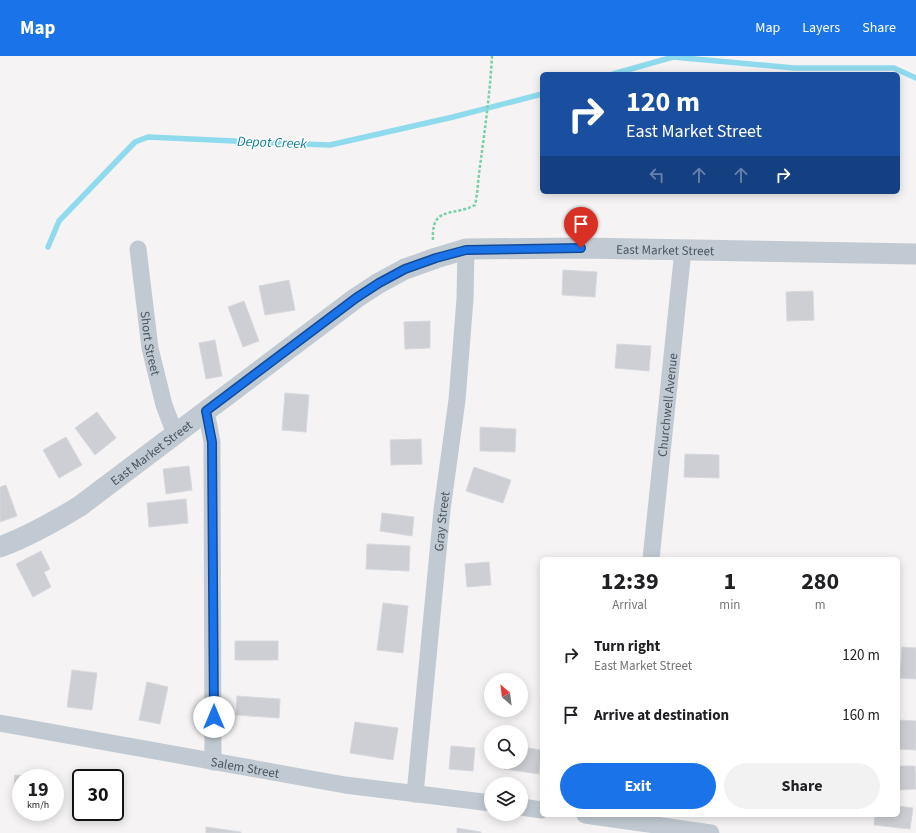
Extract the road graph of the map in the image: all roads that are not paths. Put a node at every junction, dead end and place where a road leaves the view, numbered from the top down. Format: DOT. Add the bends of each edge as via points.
graph roads {
  1 [pos="138,249"];
  2 [pos="466,250"];
  3 [pos="683,250"];
  4 [pos="916,254"];
  5 [pos="206,411"];
  6 [pos="175,434"];
  7 [pos="0,547"];
  8 [pos="651,557"];
  9 [pos="0,723"];
  10 [pos="213,762"];
  11 [pos="415,794"];
  12 [pos="484,802"];
  13 [pos="528,808"];
  14 [pos="540,810"];
  15 [pos="602,817"];
  16 [pos="700,832"];
  1 -- 6 [label="street, Short Street" via="150,348 164,405"];
  2 -- 3 [label="street, East Market Street"];
  2 -- 5 [label="street, East Market Street" via="405,269 379,283"];
  2 -- 11 [label="street, Gray Street" via="457,400 442,510"];
  3 -- 4 [label="street, East Market Street"];
  3 -- 8 [label="street, Churchwell Avenue"];
  5 -- 6 [label="street, East Market Street"];
  5 -- 10 [label="street" via="212,442"];
  6 -- 7 [label="street, East Market Street" via="80,506 49,525"];
  9 -- 10 [label="street, Salem Street"];
  10 -- 11 [label="street, Salem Street" via="345,785"];
  11 -- 12 [label="street, Salem Street"];
  13 -- 14 [label="street"];
  15 -- 16 [label="street"];
}
